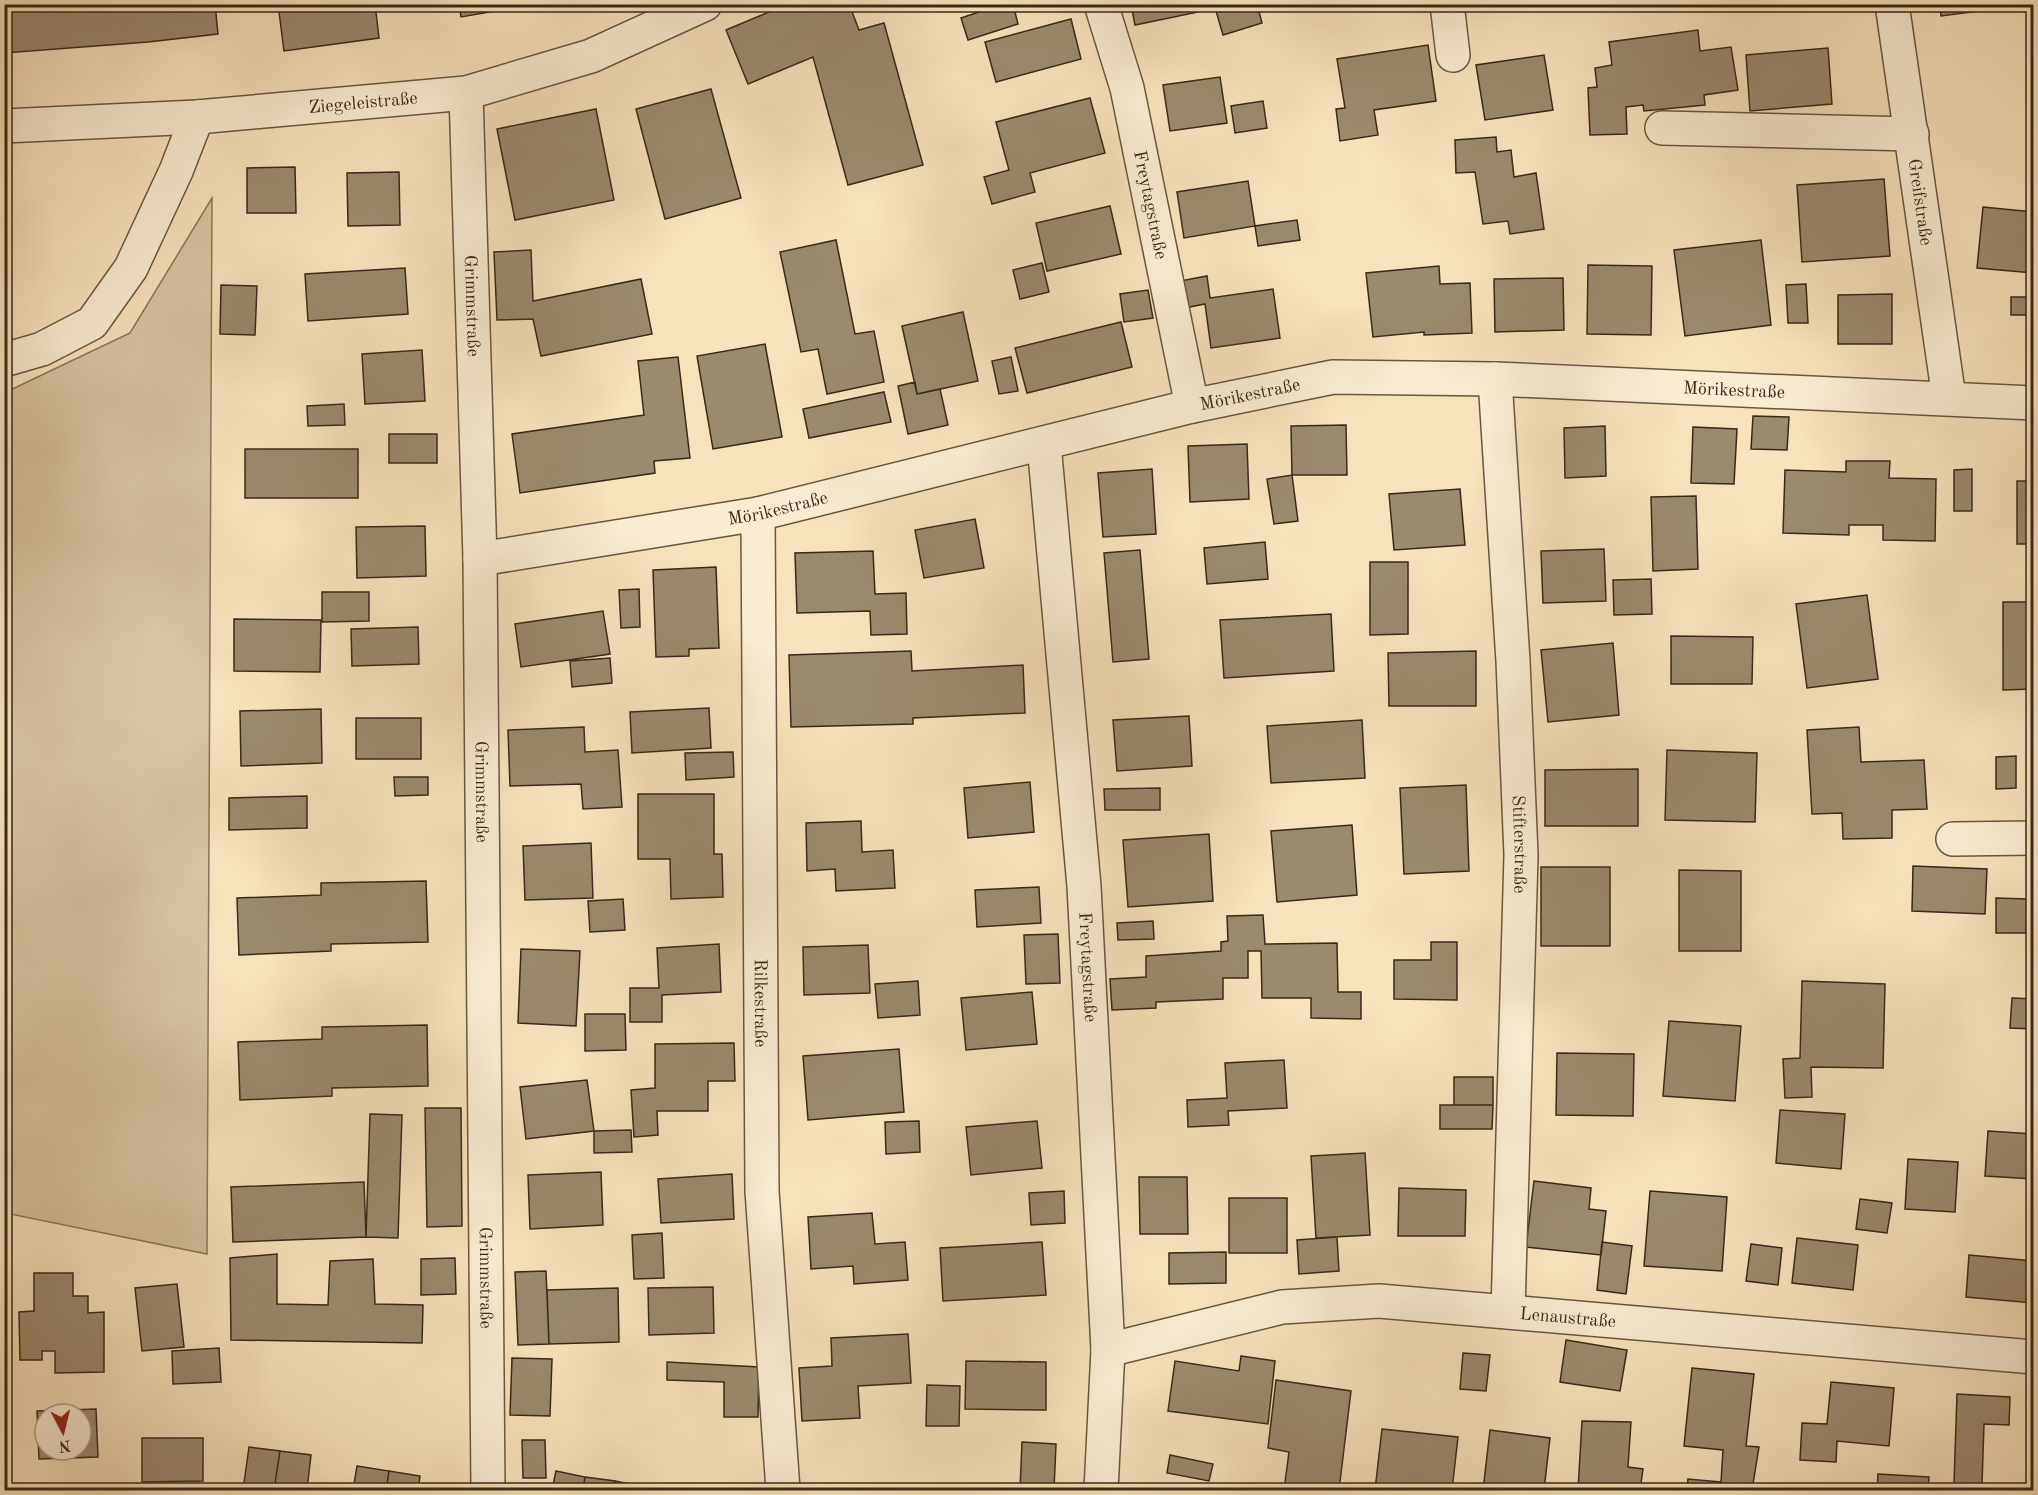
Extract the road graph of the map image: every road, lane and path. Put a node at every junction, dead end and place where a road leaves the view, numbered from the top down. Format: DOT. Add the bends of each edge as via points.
graph roads {
  1 [pos="705,4"];
  2 [pos="1101,4"];
  3 [pos="1447,4"];
  4 [pos="1892,4"];
  5 [pos="1453,55"];
  6 [pos="466,93"];
  7 [pos="197,117"];
  8 [pos="4,126"];
  9 [pos="1662,128"];
  10 [pos="1911,134"];
  11 [pos="4,360"];
  12 [pos="1495,379"];
  13 [pos="1949,398"];
  14 [pos="2034,403"];
  15 [pos="1192,406"];
  16 [pos="1044,444"];
  17 [pos="758,514"];
  18 [pos="480,559"];
  19 [pos="2034,838"];
  20 [pos="1953,839"];
  21 [pos="1508,1311"];
  22 [pos="1108,1350"];
  23 [pos="2034,1357"];
  24 [pos="488,1491"];
  25 [pos="783,1491"];
  26 [pos="1101,1491"];
  1 -- 6 [label="street, Ziegeleistraße" via="591,56"];
  2 -- 15 [label="street, Freytagstraße" via="1127,88"];
  3 -- 5 [label="street"];
  4 -- 10 [label="street, Greifstraße"];
  6 -- 7 [label="street, Ziegeleistraße"];
  6 -- 18 [label="street, Grimmstraße"];
  7 -- 8 [label="street, Ziegeleistraße"];
  7 -- 11 [label="street" via="131,268 92,323 42,349"];
  9 -- 10 [label="street"];
  10 -- 13 [label="street, Greifstraße"];
  12 -- 13 [label="street, Mörikestraße"];
  12 -- 15 [label="street, Mörikestraße" via="1334,377"];
  12 -- 21 [label="street, Stifterstraße" via="1521,855"];
  13 -- 14 [label="street, Mörikestraße"];
  15 -- 16 [label="street, Mörikestraße"];
  16 -- 17 [label="street, Mörikestraße"];
  16 -- 22 [label="street, Freytagstraße" via="1083,885"];
  17 -- 18 [label="street, Mörikestraße"];
  17 -- 25 [label="street, Rilkestraße" via="762,1191"];
  18 -- 24 [label="street, Grimmstraße"];
  19 -- 20 [label="street"];
  21 -- 22 [label="street, Lenaustraße" via="1380,1301 1282,1307"];
  21 -- 23 [label="street, Lenaustraße"];
  22 -- 26 [label="street, Freytagstraße"];
}
